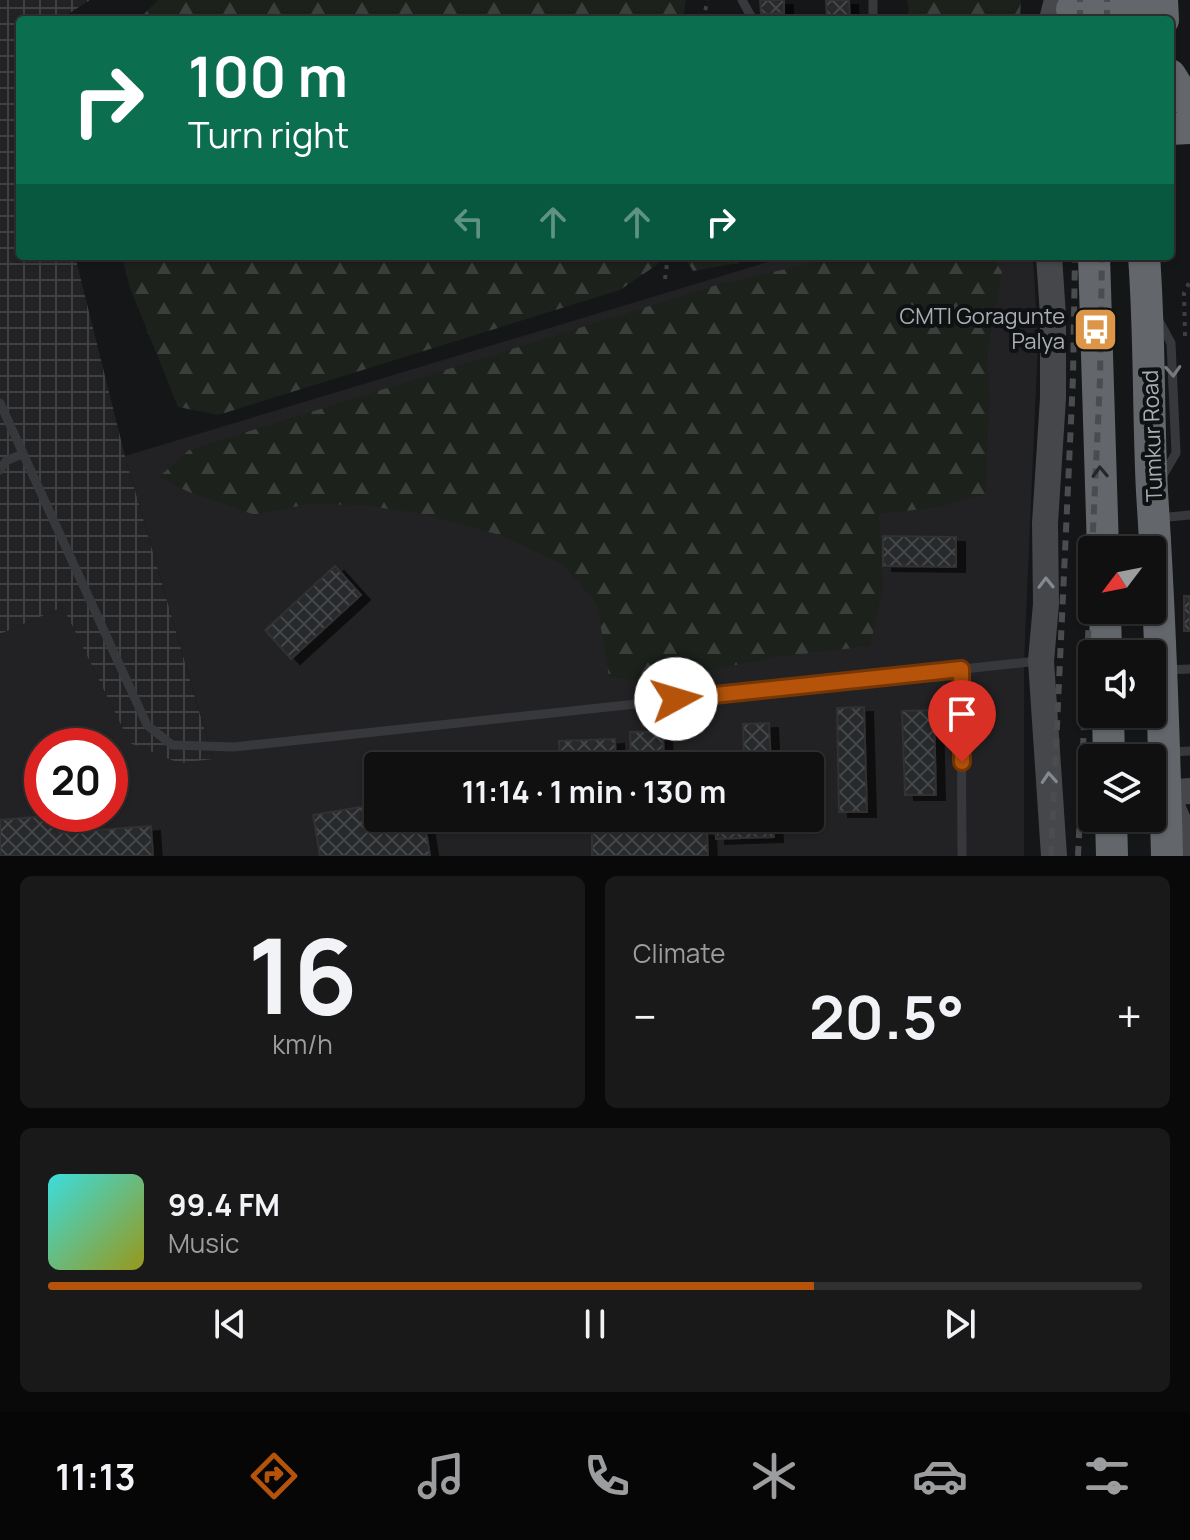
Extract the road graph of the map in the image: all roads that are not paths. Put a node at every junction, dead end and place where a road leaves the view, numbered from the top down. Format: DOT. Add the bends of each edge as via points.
graph roads {
  1 [pos="1065,10"];
  2 [pos="1146,10"];
  3 [pos="1049,260"];
  4 [pos="1094,260"];
  5 [pos="1144,260"];
  6 [pos="0,403"];
  7 [pos="22,454"];
  8 [pos="0,470"];
  9 [pos="1154,506"];
  10 [pos="1190,515"];
  11 [pos="1103,536"];
  12 [pos="1041,661"];
  13 [pos="961,669"];
  14 [pos="1176,670"];
  15 [pos="1177,773"];
  16 [pos="1111,832"];
  17 [pos="1190,847"];
  18 [pos="962,856"];
  19 [pos="1054,856"];
  20 [pos="1112,856"];
  21 [pos="1167,856"];
  1 -- 2 [label="highway"];
  12 -- 3 [label="street, one-way" via="1053,398"];
  11 -- 4 [label="highway, one-way"];
  5 -- 9 [label="highway, Tumkur Road, one-way"];
  6 -- 7 [label="lane"];
  7 -- 8 [label="lane"];
  7 -- 13 [label="lane" via="147,725 172,745 234,747"];
  9 -- 10 [label="lane"];
  9 -- 14 [label="highway, Tumkur Road"];
  12 -- 13 [label="lane"];
  19 -- 12 [label="street, one-way"];
  13 -- 18 [label="lane"];
  14 -- 15 [label="highway, Tumkur Road"];
  15 -- 17 [label="street"];
  15 -- 21 [label="highway, Tumkur Road"];
  16 -- 20 [label="highway"];
}
